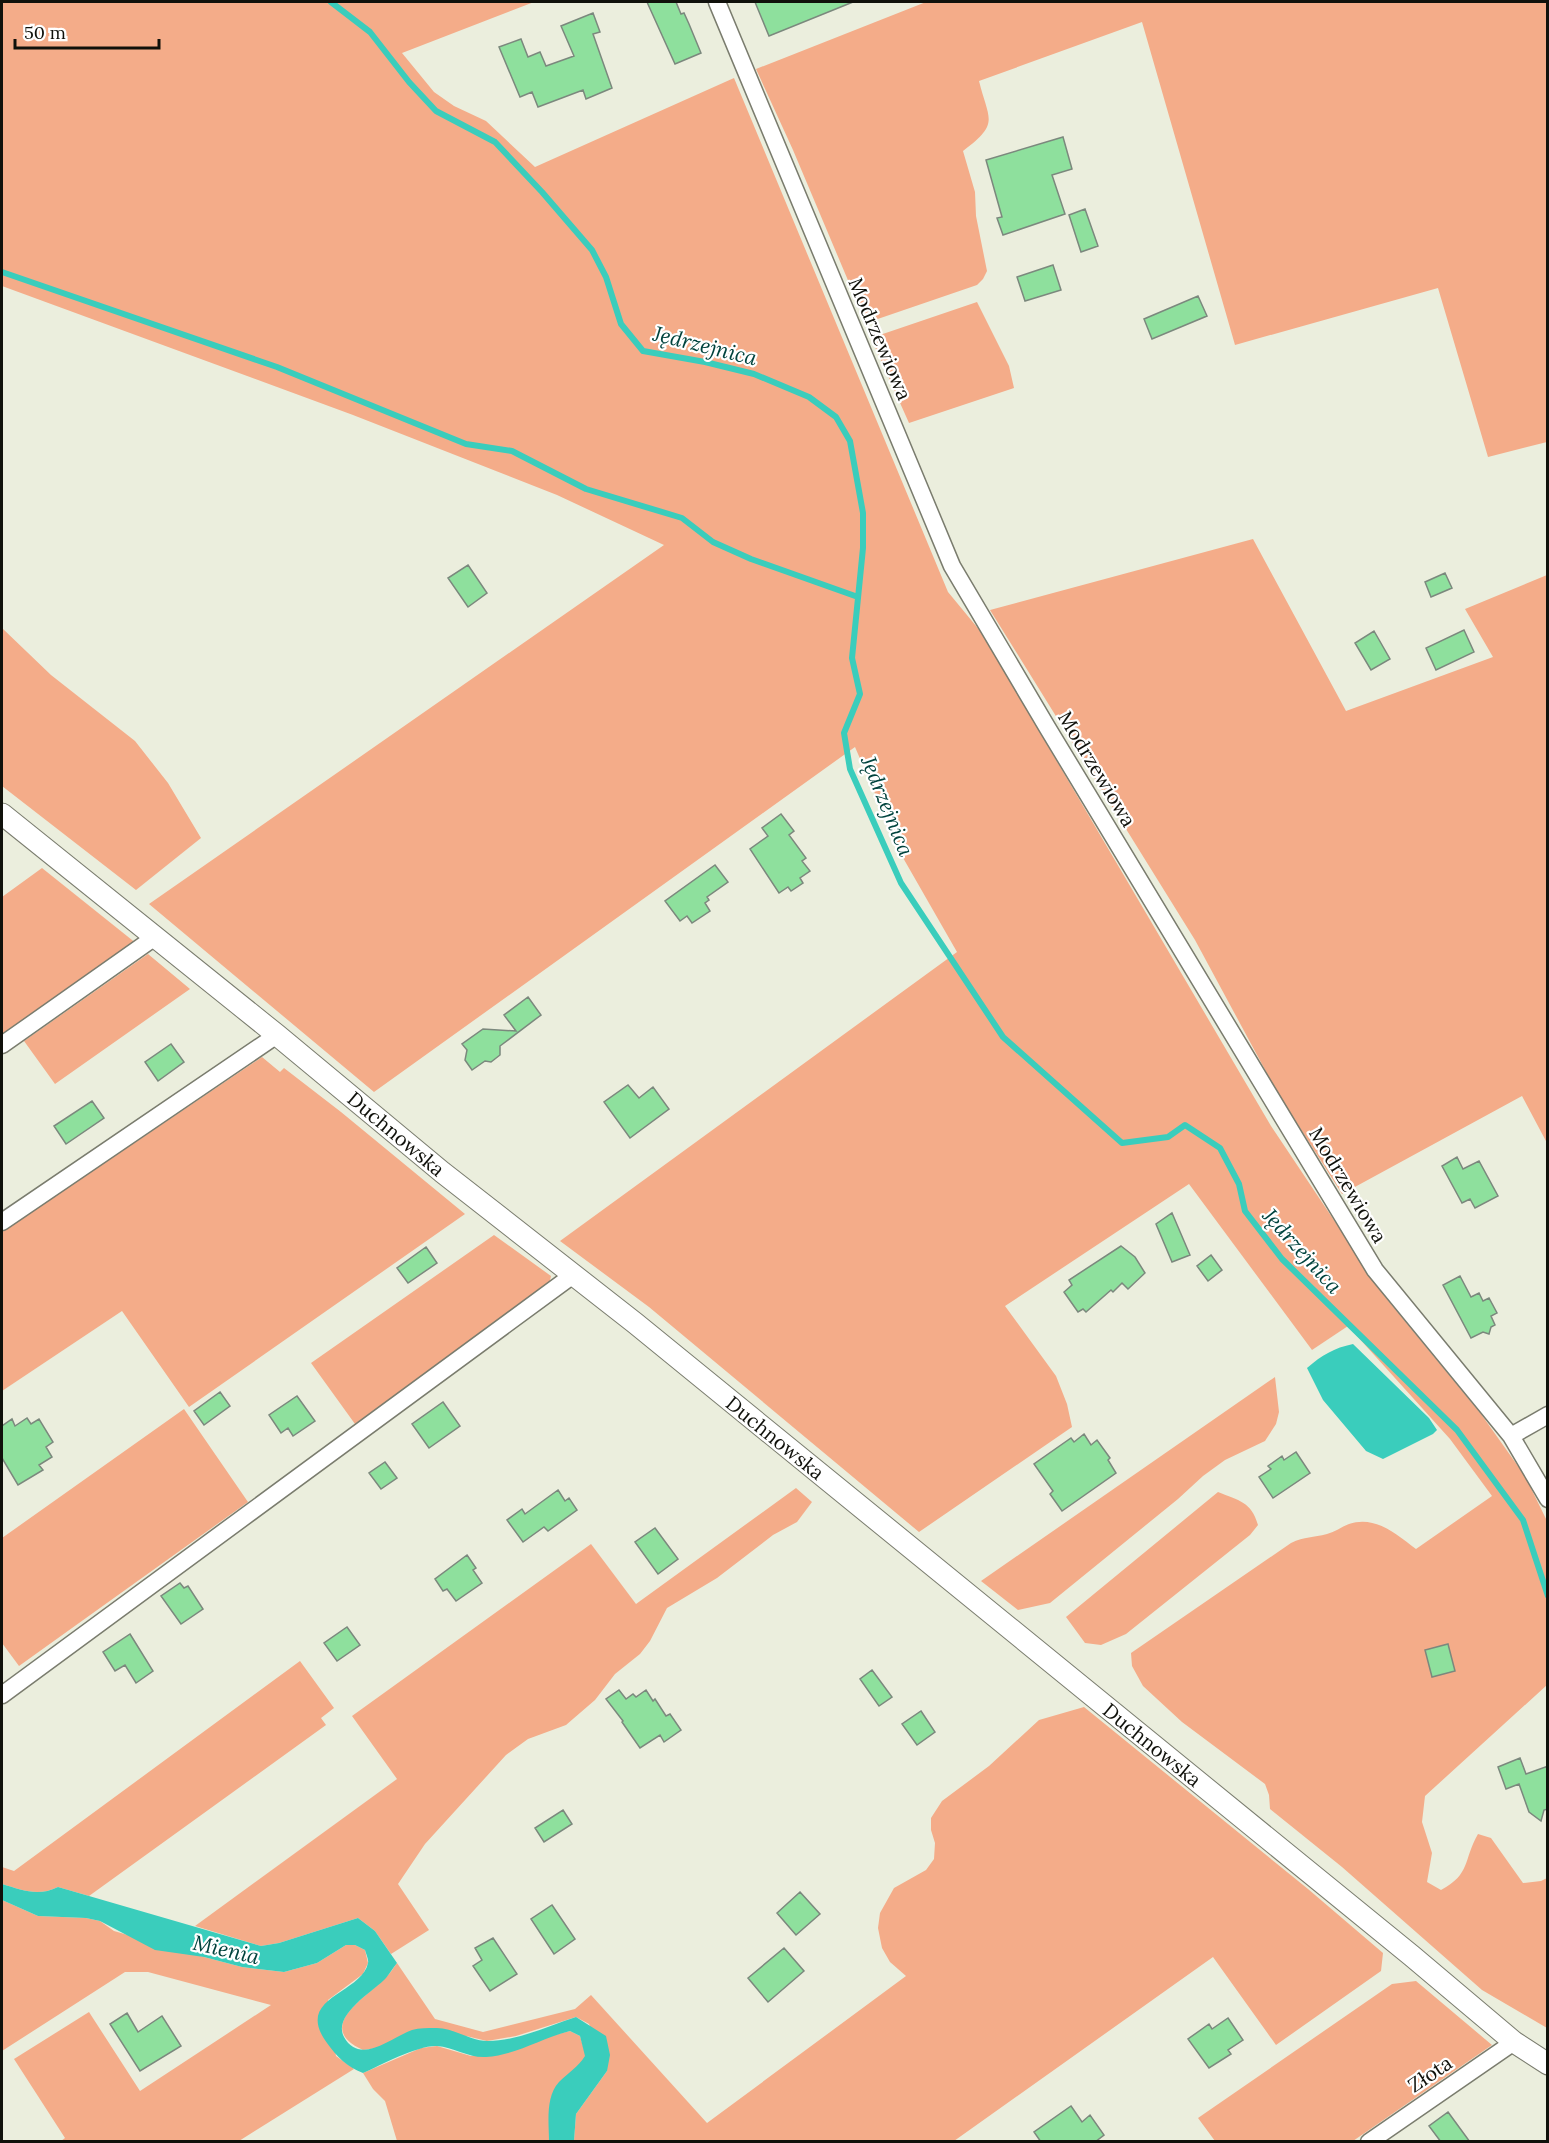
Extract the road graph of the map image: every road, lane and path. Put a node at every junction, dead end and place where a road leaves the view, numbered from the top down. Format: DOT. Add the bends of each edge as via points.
graph roads {
  1 [pos="717,2"];
  2 [pos="2,814"];
  3 [pos="155,937"];
  4 [pos="277,1035"];
  5 [pos="2,1045"];
  6 [pos="2,1222"];
  7 [pos="573,1275"];
  8 [pos="1548,1415"];
  9 [pos="1511,1436"];
  10 [pos="1548,1499"];
  11 [pos="2,1695"];
  12 [pos="1514,2042"];
  13 [pos="1548,2064"];
  14 [pos="1369,2142"];
  1 -- 9 [label="street, Modrzewiowa" via="952,566 1376,1270"];
  2 -- 3 [label="street, Duchnowska"];
  3 -- 4 [label="street, Duchnowska"];
  3 -- 5 [label="street"];
  4 -- 6 [label="street"];
  4 -- 7 [label="street, Duchnowska"];
  7 -- 11 [label="street"];
  7 -- 12 [label="street, Duchnowska"];
  8 -- 9 [label="street"];
  9 -- 10 [label="street, Modrzewiowa"];
  12 -- 13 [label="street, Duchnowska"];
  12 -- 14 [label="street, Złota"];
}
